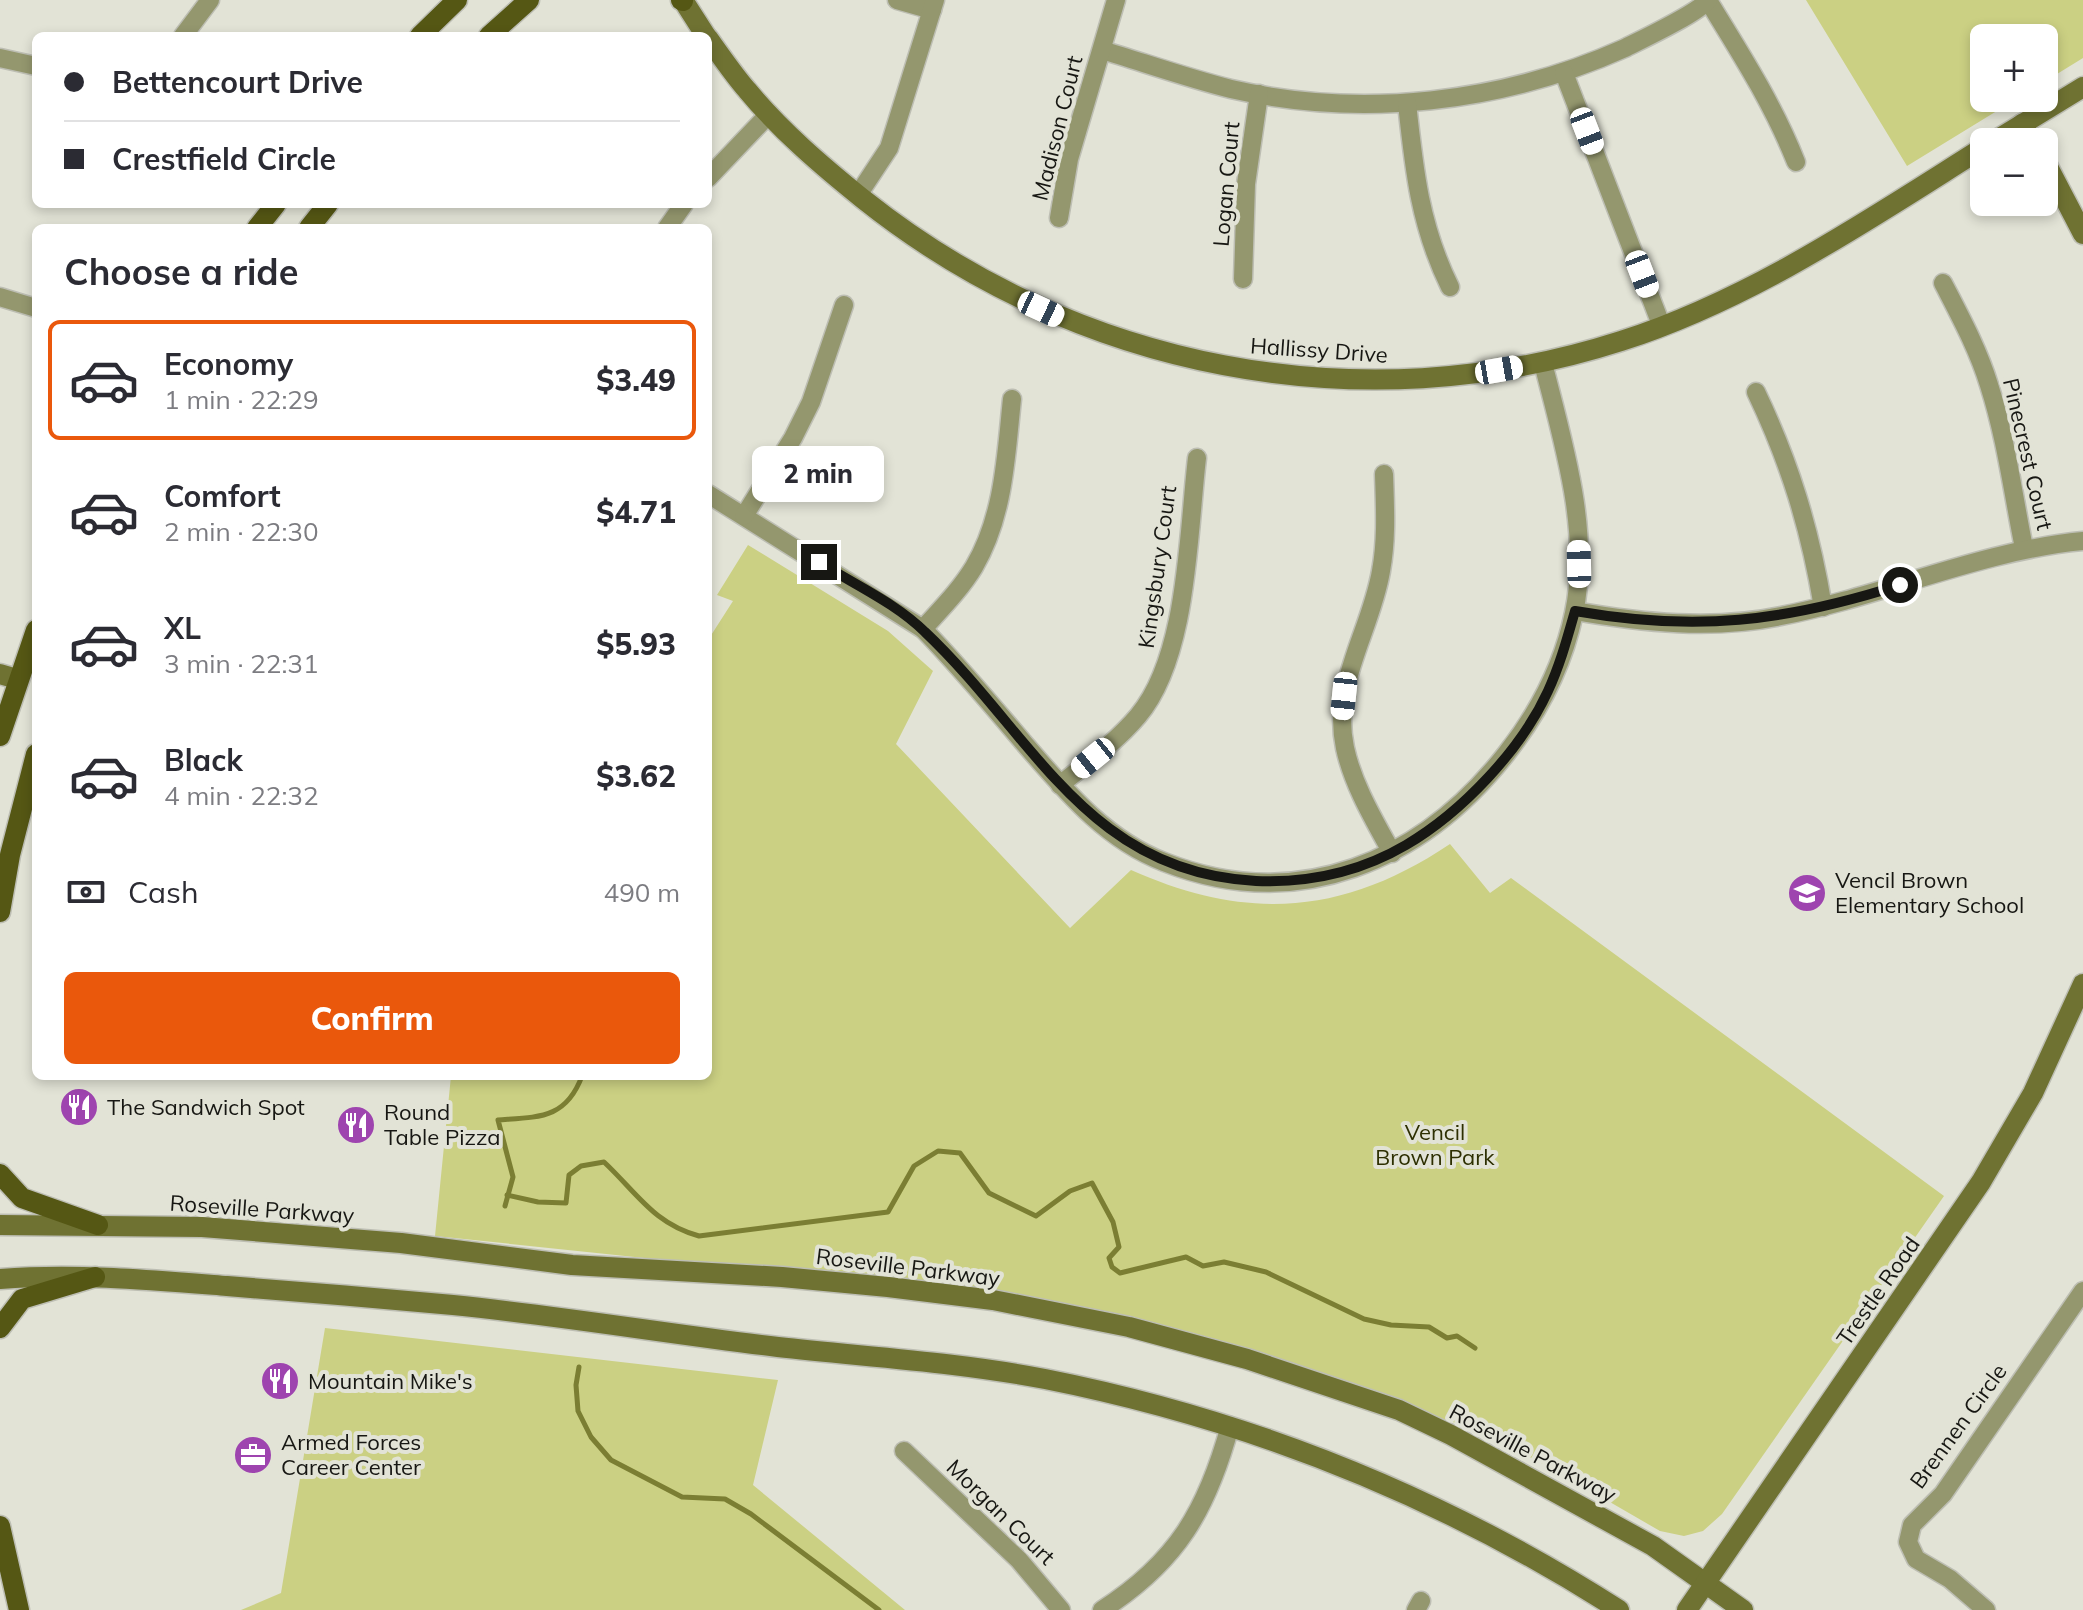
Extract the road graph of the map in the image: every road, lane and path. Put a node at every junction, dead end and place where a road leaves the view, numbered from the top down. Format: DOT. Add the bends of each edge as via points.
graph roads {
  1 [pos="210,0"];
  2 [pos="457,0"];
  3 [pos="529,0"];
  4 [pos="683,0"];
  5 [pos="897,0"];
  6 [pos="1116,0"];
  7 [pos="1708,1"];
  8 [pos="933,5"];
  9 [pos="186,32"];
  10 [pos="424,32"];
  11 [pos="493,32"];
  12 [pos="704,32"];
  13 [pos="712,43"];
  14 [pos="1102,50"];
  15 [pos="0,58"];
  16 [pos="32,65"];
  17 [pos="1564,73"];
  18 [pos="2083,87"];
  19 [pos="1259,94"];
  20 [pos="1407,103"];
  21 [pos="769,114"];
  22 [pos="2022,124"];
  23 [pos="2016,128"];
  24 [pos="2024,128"];
  25 [pos="1970,156"];
  26 [pos="1796,162"];
  27 [pos="712,174"];
  28 [pos="2058,186"];
  29 [pos="858,195"];
  30 [pos="273,208"];
  31 [pos="325,208"];
  32 [pos="1059,218"];
  33 [pos="260,224"];
  34 [pos="312,224"];
  35 [pos="2083,234"];
  36 [pos="1243,279"];
  37 [pos="1943,283"];
  38 [pos="1450,287"];
  39 [pos="0,297"];
  40 [pos="844,305"];
  41 [pos="32,307"];
  42 [pos="1662,327"];
  43 [pos="1543,363"];
  44 [pos="1756,392"];
  45 [pos="1012,399"];
  46 [pos="1197,458"];
  47 [pos="1384,474"];
  48 [pos="712,496"];
  49 [pos="744,516"];
  50 [pos="2083,541"];
  51 [pos="2024,548"];
  52 [pos="1823,607"];
  53 [pos="1575,611"];
  54 [pos="923,629"];
  55 [pos="32,637"];
  56 [pos="9,677"];
  57 [pos="0,736"];
  58 [pos="32,770"];
  59 [pos="1060,785"];
  60 [pos="1392,853"];
  61 [pos="0,912"];
  62 [pos="2082,989"];
  63 [pos="0,1174"];
  64 [pos="0,1225"];
  65 [pos="98,1225"];
  66 [pos="95,1277"];
  67 [pos="0,1279"];
  68 [pos="2083,1291"];
  69 [pos="0,1328"];
  70 [pos="1230,1426"];
  71 [pos="904,1451"];
  72 [pos="0,1526"];
  73 [pos="1706,1584"];
  74 [pos="19,1610"];
  75 [pos="1061,1610"];
  76 [pos="1102,1610"];
  77 [pos="1619,1610"];
  78 [pos="1687,1610"];
  79 [pos="1743,1610"];
  80 [pos="1986,1610"];
  1 -- 9 [label="street"];
  2 -- 10 [label="main road"];
  3 -- 11 [label="main road"];
  4 -- 12 [label="main road, Hallissy Drive"];
  5 -- 8 [label="street"];
  6 -- 14 [label="street, Madison Court"];
  7 -- 17 [label="street" via="1637,42"];
  7 -- 26 [label="street" via="1765,93"];
  8 -- 29 [label="street" via="889,148"];
  13 -- 21 [label="main road, Hallissy Drive"];
  14 -- 19 [label="street"];
  14 -- 32 [label="street, Madison Court" via="1069,159"];
  15 -- 16 [label="street"];
  17 -- 20 [label="street" via="1484,93"];
  17 -- 42 [label="street"];
  18 -- 22 [label="main road"];
  19 -- 20 [label="street" via="1335,103"];
  19 -- 36 [label="street, Logan Court" via="1246,184"];
  20 -- 38 [label="street" via="1423,220"];
  21 -- 27 [label="street"];
  21 -- 29 [label="main road, Hallissy Drive"];
  22 -- 23 [label="main road"];
  22 -- 24 [label="main road"];
  25 -- 42 [label="main road, Hallissy Drive" via="1742,293"];
  28 -- 35 [label="main road"];
  29 -- 43 [label="main road, Hallissy Drive" via="956,265 1024,301 1092,330 1173,355 1261,372 1375,380"];
  30 -- 33 [label="main road"];
  31 -- 34 [label="main road"];
  37 -- 51 [label="street, Pinecrest Court" via="1989,383"];
  39 -- 41 [label="street"];
  40 -- 49 [label="street" via="811,402"];
  42 -- 43 [label="main road, Hallissy Drive"];
  43 -- 53 [label="street" via="1578,527"];
  44 -- 52 [label="street" via="1793,477"];
  45 -- 54 [label="street" via="992,530 974,566"];
  46 -- 59 [label="street, Kingsbury Court" via="1180,609 1159,684 1117,738"];
  47 -- 60 [label="street" via="1381,572 1346,679 1342,713 1354,777"];
  48 -- 49 [label="street"];
  49 -- 54 [label="street"];
  50 -- 51 [label="street"];
  51 -- 52 [label="street"];
  52 -- 53 [label="street" via="1778,617 1684,624"];
  53 -- 60 [label="street" via="1546,695 1524,731 1462,804"];
  54 -- 59 [label="street"];
  55 -- 56 [label="main road"];
  56 -- 57 [label="main road"];
  58 -- 61 [label="main road"];
  59 -- 60 [label="street" via="1125,842 1163,862 1232,880 1311,879"];
  62 -- 73 [label="main road, Trestle Road" via="2033,1093 1981,1182"];
  63 -- 65 [label="main road" via="22,1198"];
  64 -- 65 [label="main road, Roseville Parkway"];
  65 -- 73 [label="main road, Roseville Parkway" via="237,1229 572,1265 888,1287 993,1300 1129,1327 1235,1355 1399,1410 1653,1546"];
  66 -- 67 [label="main road"];
  66 -- 69 [label="main road" via="22,1299"];
  66 -- 70 [label="main road" via="549,1314 777,1347 936,1362 1045,1379"];
  68 -- 80 [label="street, Brennen Circle" via="1943,1494 1912,1525 1908,1542 1916,1559"];
  70 -- 76 [label="street" via="1214,1478 1172,1553 1136,1589"];
  70 -- 77 [label="main road" via="1323,1457 1431,1504 1514,1546"];
  71 -- 75 [label="street, Morgan Court" via="1019,1560"];
  72 -- 74 [label="main road"];
  73 -- 78 [label="main road, Trestle Road"];
  73 -- 79 [label="main road, Roseville Parkway"];
}
